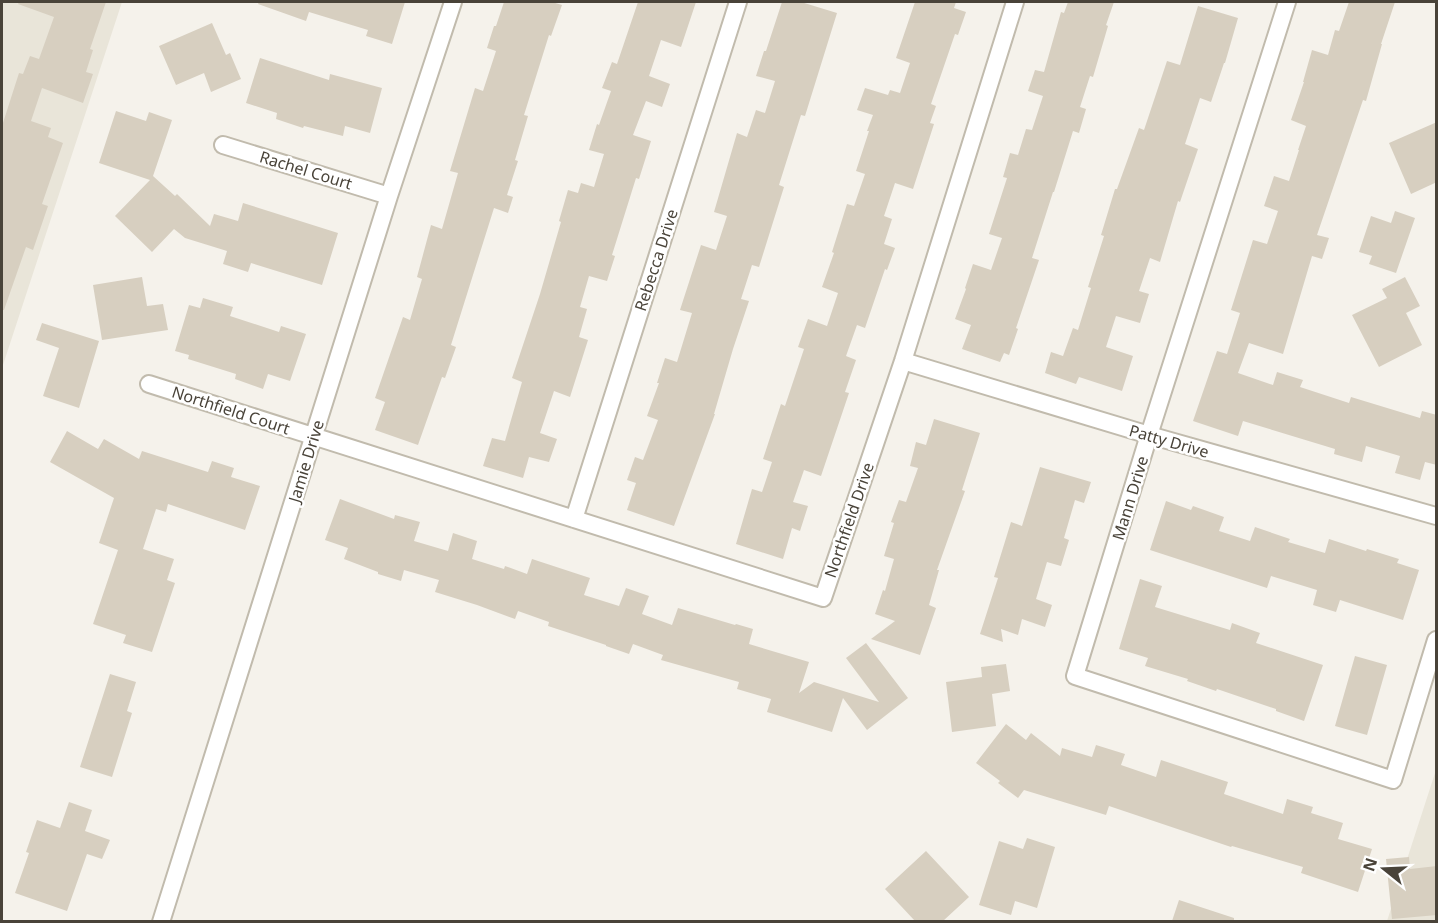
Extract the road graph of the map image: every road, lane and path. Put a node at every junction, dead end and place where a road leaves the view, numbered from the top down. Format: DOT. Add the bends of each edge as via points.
graph roads {
  1 [pos="453,2"];
  2 [pos="738,2"];
  3 [pos="1016,2"];
  4 [pos="1287,2"];
  5 [pos="224,145"];
  6 [pos="389,196"];
  7 [pos="903,361"];
  8 [pos="149,384"];
  9 [pos="1149,435"];
  10 [pos="314,437"];
  11 [pos="1437,516"];
  12 [pos="574,519"];
  13 [pos="1437,640"];
  14 [pos="161,921"];
  1 -- 6 [label="street, Jamie Drive"];
  2 -- 12 [label="street, Rebecca Drive"];
  3 -- 7 [label="street, Northfield Drive"];
  4 -- 9 [label="street, Mann Drive"];
  5 -- 6 [label="street, Rachel Court"];
  6 -- 10 [label="street, Jamie Drive"];
  7 -- 9 [label="street, Patty Drive"];
  7 -- 12 [label="street, Northfield Drive" via="823,598"];
  8 -- 10 [label="street, Northfield Court"];
  9 -- 11 [label="street, Patty Drive"];
  9 -- 13 [label="street, Mann Drive" via="1075,676 1393,780"];
  10 -- 12 [label="street, Northfield Drive"];
  10 -- 14 [label="street, Jamie Drive"];
}
